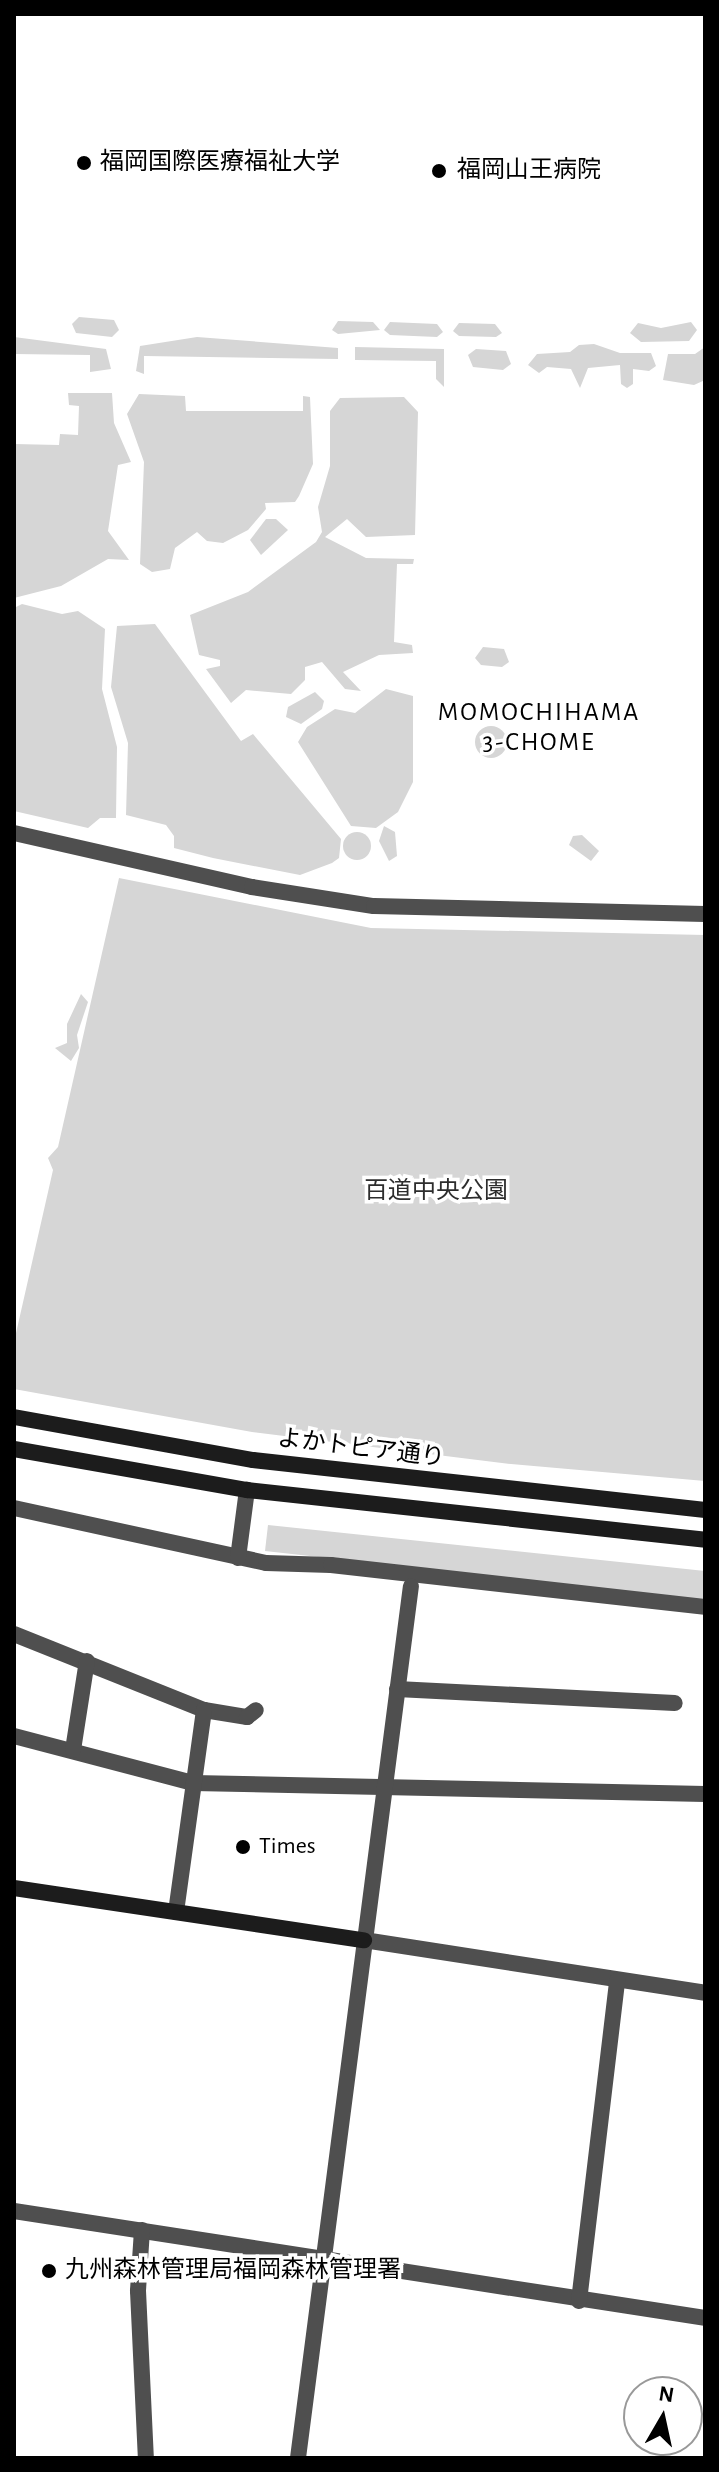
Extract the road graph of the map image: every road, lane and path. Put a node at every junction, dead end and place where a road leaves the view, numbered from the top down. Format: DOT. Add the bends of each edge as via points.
graph roads {
  1 [pos="14,833"];
  2 [pos="705,914"];
  3 [pos="14,1417"];
  4 [pos="14,1449"];
  5 [pos="247,1490"];
  6 [pos="14,1508"];
  7 [pos="705,1510"];
  8 [pos="705,1540"];
  9 [pos="238,1558"];
  10 [pos="411,1586"];
  11 [pos="705,1607"];
  12 [pos="14,1634"];
  13 [pos="87,1661"];
  14 [pos="397,1689"];
  15 [pos="675,1703"];
  16 [pos="204,1710"];
  17 [pos="256,1710"];
  18 [pos="14,1736"];
  19 [pos="73,1750"];
  20 [pos="193,1783"];
  21 [pos="384,1791"];
  22 [pos="705,1794"];
  23 [pos="14,1888"];
  24 [pos="176,1912"];
  25 [pos="364,1940"];
  26 [pos="617,1980"];
  27 [pos="705,1993"];
  28 [pos="14,2211"];
  29 [pos="142,2230"];
  30 [pos="321,2259"];
  31 [pos="579,2301"];
  32 [pos="705,2318"];
  33 [pos="146,2458"];
  34 [pos="298,2458"];
  1 -- 2 [label="street" via="252,887 374,906"];
  3 -- 7 [label="street, よかトピア通り" via="253,1460"];
  4 -- 5 [label="street"];
  5 -- 8 [label="street"];
  5 -- 9 [label="street"];
  6 -- 9 [label="street"];
  9 -- 11 [label="street"];
  10 -- 14 [label="street"];
  12 -- 13 [label="street"];
  13 -- 16 [label="street"];
  13 -- 19 [label="street"];
  14 -- 15 [label="street"];
  14 -- 21 [label="street"];
  16 -- 17 [label="street" via="247,1717"];
  16 -- 20 [label="street"];
  18 -- 19 [label="street"];
  19 -- 20 [label="street"];
  20 -- 21 [label="street"];
  20 -- 24 [label="street"];
  21 -- 22 [label="street"];
  21 -- 25 [label="street"];
  23 -- 24 [label="street"];
  24 -- 25 [label="street"];
  25 -- 26 [label="street"];
  25 -- 30 [label="street"];
  26 -- 27 [label="street"];
  26 -- 31 [label="street"];
  28 -- 29 [label="street"];
  29 -- 30 [label="street"];
  29 -- 33 [label="street" via="138,2291"];
  30 -- 31 [label="street"];
  30 -- 34 [label="street"];
  31 -- 32 [label="street"];
}
